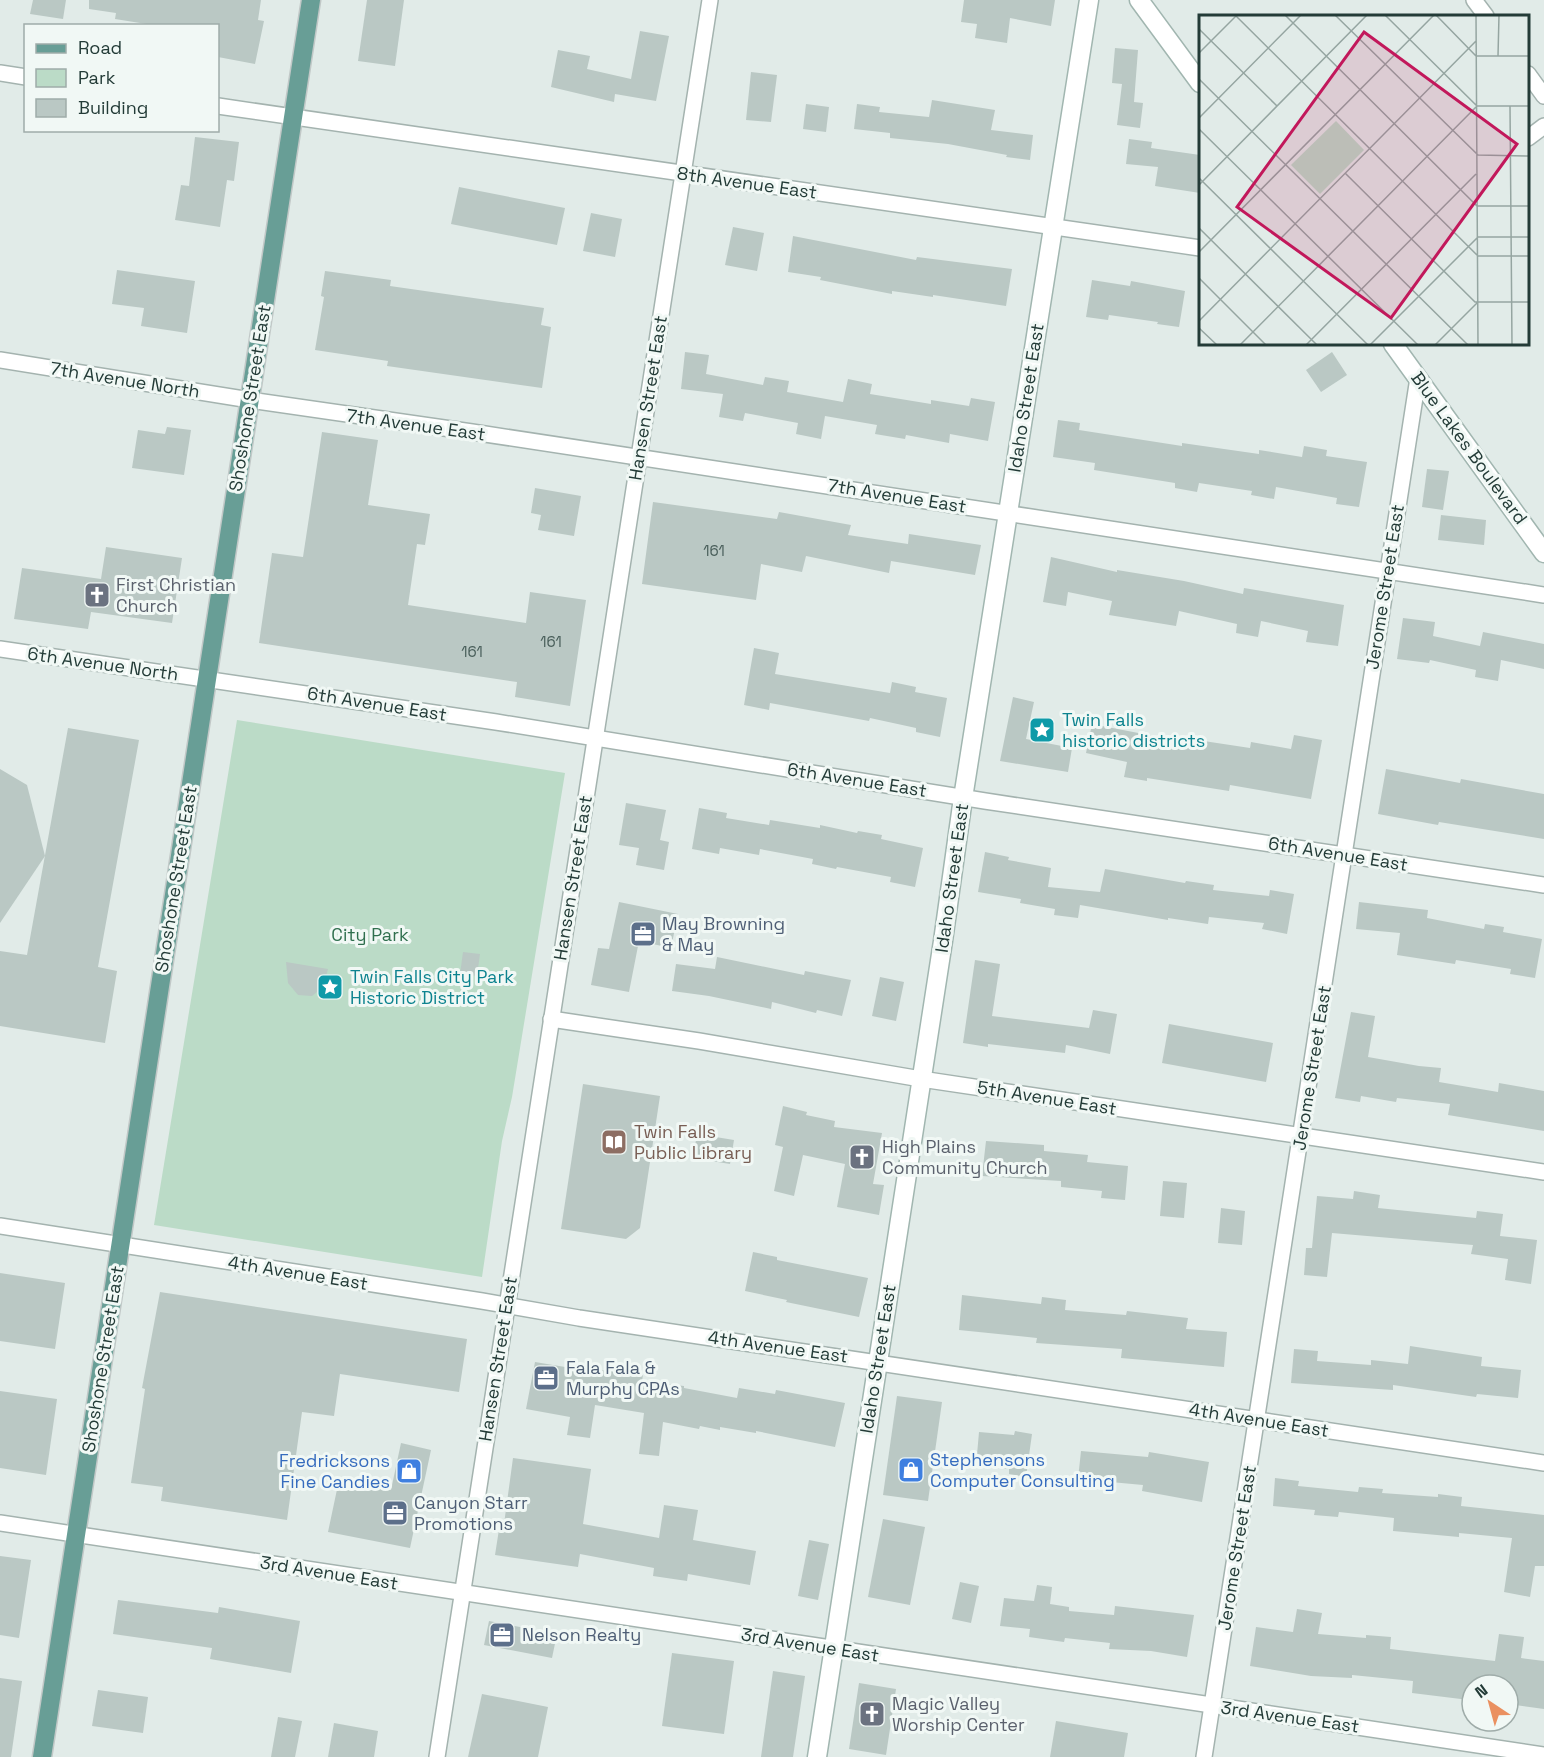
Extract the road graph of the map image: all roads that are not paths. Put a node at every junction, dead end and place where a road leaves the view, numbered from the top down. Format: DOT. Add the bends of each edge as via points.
graph roads {
  1 [pos="311,0"];
  2 [pos="710,0"];
  3 [pos="1089,0"];
  4 [pos="1139,0"];
  5 [pos="1474,0"];
  6 [pos="1485,15"];
  7 [pos="0,73"];
  8 [pos="24,77"];
  9 [pos="1529,77"];
  10 [pos="1199,82"];
  11 [pos="1544,96"];
  12 [pos="219,106"];
  13 [pos="293,118"];
  14 [pos="1544,126"];
  15 [pos="1529,137"];
  16 [pos="682,174"];
  17 [pos="1052,227"];
  18 [pos="1199,248"];
  19 [pos="1394,345"];
  20 [pos="0,360"];
  21 [pos="1418,378"];
  22 [pos="250,400"];
  23 [pos="639,457"];
  24 [pos="1008,513"];
  25 [pos="1544,552"];
  26 [pos="1387,571"];
  27 [pos="1544,595"];
  28 [pos="0,650"];
  29 [pos="207,678"];
  30 [pos="595,739"];
  31 [pos="963,798"];
  32 [pos="1344,855"];
  33 [pos="1544,885"];
  34 [pos="551,1019"];
  35 [pos="921,1079"];
  36 [pos="1301,1136"];
  37 [pos="1544,1172"];
  38 [pos="0,1226"];
  39 [pos="120,1244"];
  40 [pos="507,1305"];
  41 [pos="878,1361"];
  42 [pos="1257,1420"];
  43 [pos="1544,1463"];
  44 [pos="0,1523"];
  45 [pos="76,1535"];
  46 [pos="462,1593"];
  47 [pos="833,1648"];
  48 [pos="1212,1706"];
  49 [pos="1544,1755"];
  50 [pos="42,1757"];
  51 [pos="437,1757"];
  52 [pos="817,1757"];
  53 [pos="1204,1757"];
  1 -- 13 [label="main road, Shoshone Street East"];
  2 -- 16 [label="street, Hansen Street East"];
  3 -- 17 [label="street, Idaho Street East"];
  4 -- 10 [label="street"];
  5 -- 6 [label="street"];
  7 -- 8 [label="street"];
  9 -- 11 [label="street"];
  12 -- 13 [label="street, 8th Avenue East"];
  13 -- 16 [label="street, 8th Avenue East"];
  13 -- 22 [label="main road, Shoshone Street East"];
  14 -- 15 [label="street"];
  16 -- 17 [label="street, 8th Avenue East"];
  16 -- 23 [label="street, Hansen Street East"];
  17 -- 18 [label="street, 8th Avenue East"];
  17 -- 24 [label="street, Idaho Street East"];
  19 -- 21 [label="street, Blue Lakes Boulevard"];
  20 -- 22 [label="street, 7th Avenue North"];
  21 -- 25 [label="street, Blue Lakes Boulevard"];
  21 -- 26 [label="street, Jerome Street East"];
  22 -- 23 [label="street, 7th Avenue East"];
  22 -- 29 [label="main road, Shoshone Street East"];
  23 -- 24 [label="street, 7th Avenue East"];
  23 -- 30 [label="street, Hansen Street East"];
  24 -- 26 [label="street, 7th Avenue East"];
  24 -- 31 [label="street, Idaho Street East"];
  26 -- 27 [label="street, 7th Avenue East"];
  26 -- 32 [label="street, Jerome Street East"];
  28 -- 29 [label="street, 6th Avenue North"];
  29 -- 30 [label="street, 6th Avenue East"];
  29 -- 39 [label="main road, Shoshone Street East"];
  30 -- 31 [label="street, 6th Avenue East"];
  30 -- 34 [label="street, Hansen Street East"];
  31 -- 32 [label="street, 6th Avenue East"];
  31 -- 35 [label="street, Idaho Street East"];
  32 -- 33 [label="street, 6th Avenue East"];
  32 -- 36 [label="street, Jerome Street East"];
  34 -- 35 [label="street, 5th Avenue East"];
  34 -- 40 [label="street, Hansen Street East"];
  35 -- 36 [label="street, 5th Avenue East"];
  35 -- 41 [label="street, Idaho Street East"];
  36 -- 37 [label="street, 5th Avenue East"];
  36 -- 42 [label="street, Jerome Street East"];
  38 -- 39 [label="street, 4th Avenue East"];
  39 -- 40 [label="street, 4th Avenue East"];
  39 -- 45 [label="main road, Shoshone Street East"];
  40 -- 41 [label="street, 4th Avenue East"];
  40 -- 46 [label="street, Hansen Street East"];
  41 -- 42 [label="street, 4th Avenue East"];
  41 -- 47 [label="street, Idaho Street East"];
  42 -- 43 [label="street, 4th Avenue East"];
  42 -- 48 [label="street, Jerome Street East"];
  44 -- 45 [label="street, 3rd Avenue East"];
  45 -- 46 [label="street, 3rd Avenue East"];
  45 -- 50 [label="main road, Shoshone Street East"];
  46 -- 47 [label="street, 3rd Avenue East"];
  46 -- 51 [label="street, Hansen Street East"];
  47 -- 48 [label="street, 3rd Avenue East"];
  47 -- 52 [label="street, Idaho Street East"];
  48 -- 49 [label="street, 3rd Avenue East"];
  48 -- 53 [label="street, Jerome Street East"];
}
